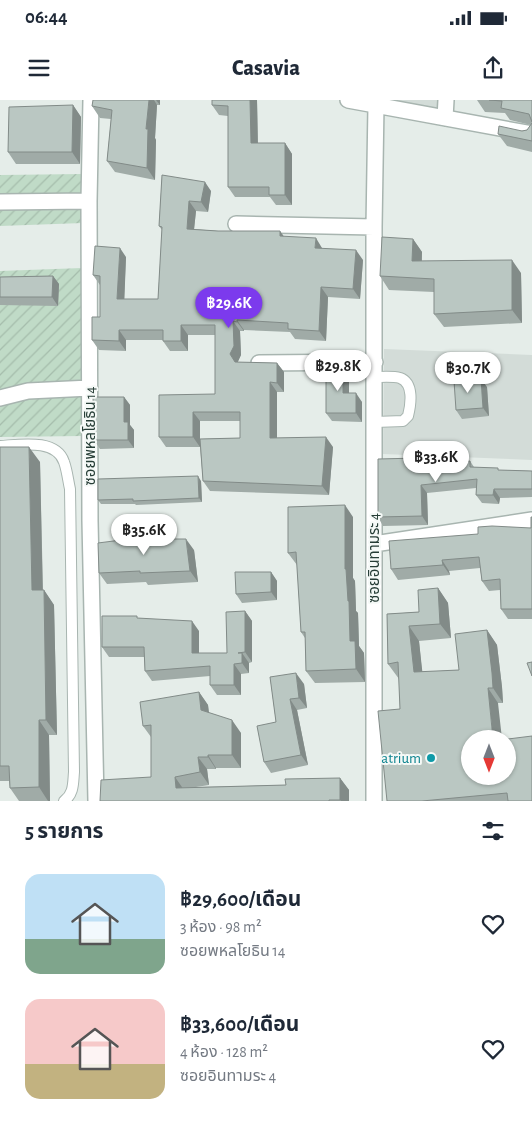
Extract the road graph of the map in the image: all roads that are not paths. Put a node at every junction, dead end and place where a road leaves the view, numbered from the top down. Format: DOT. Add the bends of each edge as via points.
graph roads {
  1 [pos="91,100"];
  2 [pos="348,100"];
  3 [pos="446,100"];
  4 [pos="372,103"];
  5 [pos="445,118"];
  6 [pos="532,134"];
  7 [pos="89,201"];
  8 [pos="0,202"];
  9 [pos="236,224"];
  10 [pos="374,227"];
  11 [pos="246,363"];
  12 [pos="374,370"];
  13 [pos="90,388"];
  14 [pos="0,398"];
  15 [pos="374,422"];
  16 [pos="0,446"];
  17 [pos="532,520"];
  18 [pos="374,544"];
  19 [pos="64,801"];
  20 [pos="96,801"];
  21 [pos="374,801"];
  1 -- 7 [label="street, ซอยพหลโยธิน 14"];
  2 -- 4 [label="street"];
  3 -- 5 [label="street"];
  4 -- 5 [label="street"];
  4 -- 10 [label="street, ซอยอินทามระ 4"];
  5 -- 6 [label="street"];
  7 -- 8 [label="street"];
  7 -- 13 [label="street, ซอยพหลโยธิน 14"];
  9 -- 10 [label="street"];
  10 -- 12 [label="street, ซอยอินทามระ 4"];
  11 -- 12 [label="street"];
  12 -- 15 [label="street, ซอยอินทามระ 4"];
  12 -- 15 [label="lane" via="399,378 410,392 408,416 402,421"];
  13 -- 14 [label="street" via="28,391"];
  13 -- 20 [label="street, ซอยพหลโยธิน 14"];
  15 -- 18 [label="street, ซอยอินทามระ 4"];
  16 -- 19 [label="lane" via="40,445 54,449 64,459 70,489 75,730 72,790"];
  17 -- 18 [label="street"];
  18 -- 21 [label="street, ซอยอินทามระ 4"];
}
